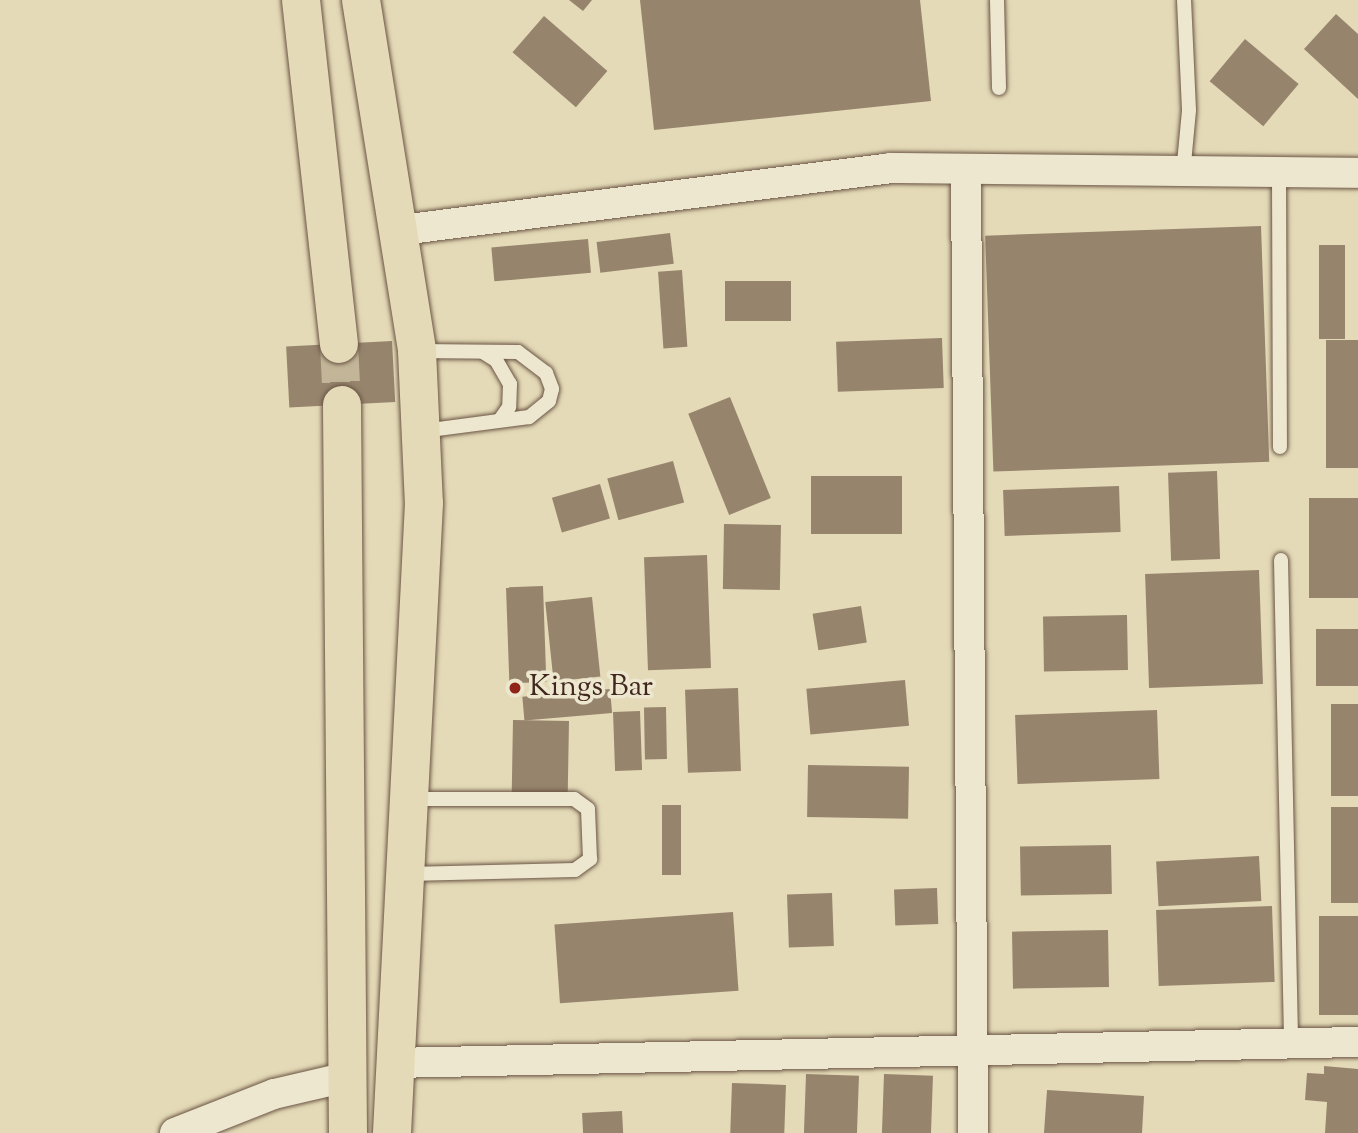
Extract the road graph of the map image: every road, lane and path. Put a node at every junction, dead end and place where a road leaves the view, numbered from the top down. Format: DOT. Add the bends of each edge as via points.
graph roads {
  1 [pos="301,0"];
  2 [pos="361,0"];
  3 [pos="997,0"];
  4 [pos="1184,0"];
  5 [pos="999,88"];
  6 [pos="966,170"];
  7 [pos="1358,173"];
  8 [pos="1183,174"];
  9 [pos="1279,175"];
  10 [pos="401,230"];
  11 [pos="339,344"];
  12 [pos="417,351"];
  13 [pos="481,352"];
  14 [pos="342,404"];
  15 [pos="500,420"];
  16 [pos="421,431"];
  17 [pos="1280,447"];
  18 [pos="1281,560"];
  19 [pos="411,799"];
  20 [pos="406,874"];
  21 [pos="1358,1042"];
  22 [pos="1291,1043"];
  23 [pos="973,1051"];
  24 [pos="393,1063"];
  25 [pos="347,1077"];
  26 [pos="189,1130"];
  27 [pos="348,1133"];
  28 [pos="392,1133"];
  29 [pos="973,1133"];
  1 -- 11 [label="highway"];
  2 -- 10 [label="highway"];
  3 -- 5 [label="lane"];
  4 -- 8 [label="lane" via="1189,110"];
  6 -- 8 [label="street"];
  6 -- 10 [label="street" via="890,168"];
  6 -- 23 [label="street"];
  7 -- 9 [label="street"];
  8 -- 9 [label="street"];
  9 -- 17 [label="lane"];
  10 -- 12 [label="highway"];
  12 -- 13 [label="lane"];
  12 -- 16 [label="highway"];
  13 -- 15 [label="lane" via="496,360 510,384 509,407"];
  13 -- 15 [label="lane" via="532,358 552,389 535,413"];
  14 -- 25 [label="highway"];
  15 -- 16 [label="lane"];
  16 -- 19 [label="highway" via="421,642"];
  18 -- 22 [label="lane"];
  19 -- 20 [label="highway"];
  19 -- 20 [label="lane" via="574,799 588,809 590,859 575,870"];
  20 -- 24 [label="highway"];
  21 -- 22 [label="street"];
  22 -- 23 [label="street"];
  23 -- 24 [label="street"];
  23 -- 29 [label="street"];
  24 -- 28 [label="highway"];
  25 -- 26 [label="street" via="274,1094"];
  25 -- 27 [label="highway"];
}
